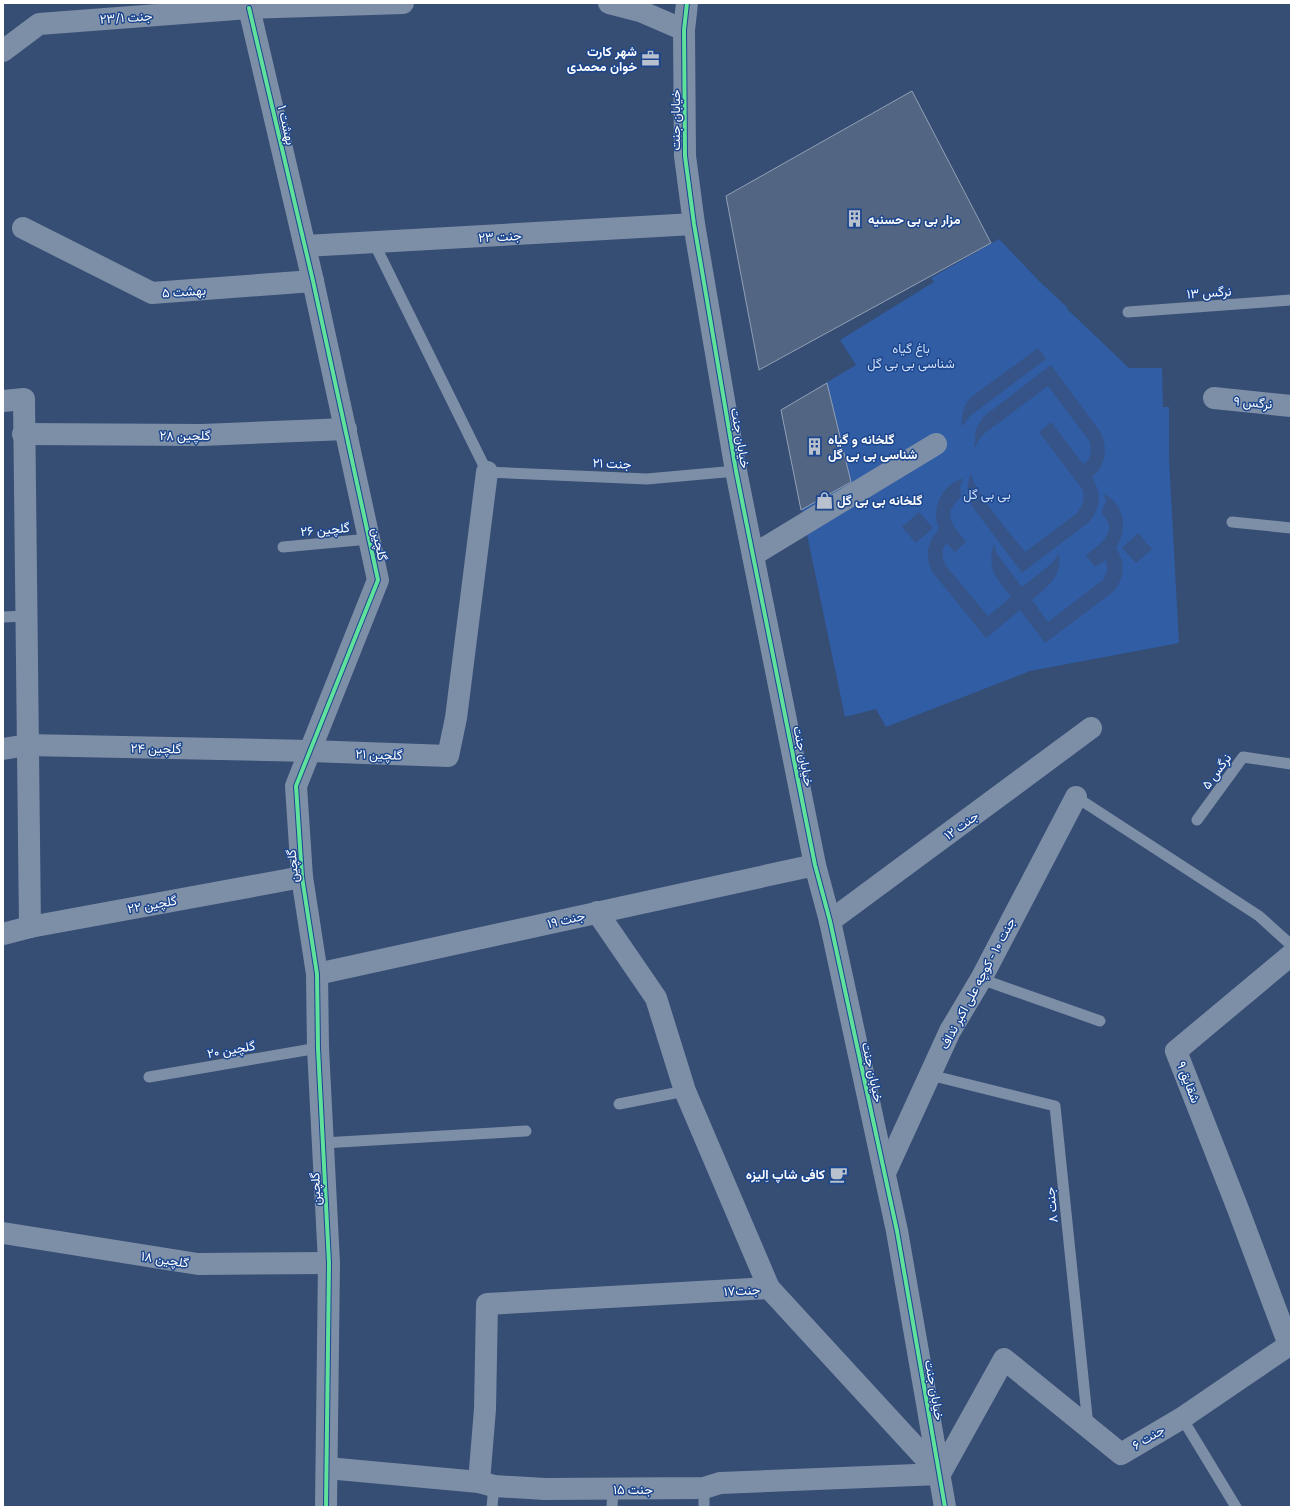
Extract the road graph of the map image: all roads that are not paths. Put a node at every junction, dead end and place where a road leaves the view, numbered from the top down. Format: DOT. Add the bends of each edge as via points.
graph roads {
  1 [pos="403,3"];
  2 [pos="609,3"];
  3 [pos="687,3"];
  4 [pos="249,8"];
  5 [pos="684,30"];
  6 [pos="3,51"];
  7 [pos="694,224"];
  8 [pos="23,228"];
  9 [pos="374,243"];
  10 [pos="305,246"];
  11 [pos="313,282"];
  12 [pos="1291,300"];
  13 [pos="1128,312"];
  14 [pos="1214,398"];
  15 [pos="3,401"];
  16 [pos="1291,406"];
  17 [pos="346,429"];
  18 [pos="23,434"];
  19 [pos="936,444"];
  20 [pos="736,471"];
  21 [pos="487,472"];
  22 [pos="1232,522"];
  23 [pos="1291,528"];
  24 [pos="369,539"];
  25 [pos="283,546"];
  26 [pos="753,555"];
  27 [pos="27,616"];
  28 [pos="3,617"];
  29 [pos="1091,728"];
  30 [pos="27,745"];
  31 [pos="3,749"];
  32 [pos="310,751"];
  33 [pos="1291,764"];
  34 [pos="1076,797"];
  35 [pos="1197,820"];
  36 [pos="815,864"];
  37 [pos="302,877"];
  38 [pos="597,912"];
  39 [pos="830,920"];
  40 [pos="30,927"];
  41 [pos="3,934"];
  42 [pos="1291,945"];
  43 [pos="1291,955"];
  44 [pos="317,974"];
  45 [pos="981,979"];
  46 [pos="1100,1021"];
  47 [pos="318,1048"];
  48 [pos="930,1075"];
  49 [pos="149,1077"];
  50 [pos="685,1091"];
  51 [pos="619,1104"];
  52 [pos="526,1132"];
  53 [pos="323,1143"];
  54 [pos="885,1173"];
  55 [pos="1238,1209"];
  56 [pos="3,1232"];
  57 [pos="329,1263"];
  58 [pos="769,1288"];
  59 [pos="1182,1418"];
  60 [pos="1088,1428"];
  61 [pos="327,1468"];
  62 [pos="940,1474"];
  63 [pos="488,1492"];
  64 [pos="612,1498"];
  65 [pos="704,1498"];
  66 [pos="326,1507"];
  67 [pos="944,1507"];
  68 [pos="1236,1507"];
  1 -- 4 [label="street, جنت ۲۳/۱"];
  2 -- 5 [label="street" via="640,11"];
  3 -- 5 [label="street, خیابان جنت"];
  4 -- 6 [label="street, جنت ۲۳/۱" via="39,24"];
  4 -- 10 [label="street, بهشت ۱"];
  5 -- 7 [label="street, خیابان جنت" via="685,156"];
  7 -- 9 [label="street, جنت ۲۳"];
  7 -- 20 [label="street, خیابان جنت"];
  8 -- 11 [label="street, بهشت ۵" via="152,293"];
  9 -- 10 [label="street, جنت ۲۳"];
  9 -- 21 [label="lane"];
  10 -- 11 [label="street, گلچین"];
  11 -- 17 [label="street, گلچین"];
  12 -- 13 [label="lane, نرگس ۱۳"];
  14 -- 16 [label="street, نرگس ۹"];
  15 -- 18 [label="street" via="24,400"];
  17 -- 18 [label="street, گلچین ۲۸" via="202,436"];
  17 -- 24 [label="street, گلچین"];
  18 -- 27 [label="street"];
  19 -- 26 [label="street"];
  20 -- 21 [label="lane, جنت ۲۱" via="647,479"];
  20 -- 26 [label="street, خیابان جنت"];
  21 -- 32 [label="street, گلچین ۲۱" via="456,718 448,756"];
  22 -- 23 [label="lane"];
  24 -- 25 [label="lane, گلچین ۲۶"];
  24 -- 32 [label="street, گلچین" via="378,580"];
  26 -- 36 [label="street, خیابان جنت"];
  27 -- 28 [label="lane"];
  27 -- 30 [label="street"];
  29 -- 39 [label="street, جنت ۱۲"];
  30 -- 31 [label="street, گلچین ۲۴"];
  30 -- 32 [label="street, گلچین ۲۴"];
  30 -- 40 [label="street"];
  32 -- 37 [label="street, گلچین" via="296,786"];
  33 -- 35 [label="lane, نرگس ۵" via="1243,757"];
  34 -- 42 [label="lane" via="1259,916"];
  34 -- 45 [label="street, جنت ۱۰ - کوچه علی اکبر نداف"];
  36 -- 38 [label="street, جنت ۱۹"];
  36 -- 39 [label="street, خیابان جنت"];
  37 -- 40 [label="street, گلچین ۲۲"];
  37 -- 44 [label="street, گلچین"];
  38 -- 44 [label="street, جنت ۱۹"];
  38 -- 50 [label="street" via="656,998"];
  39 -- 54 [label="street, خیابان جنت"];
  40 -- 41 [label="street, گلچین ۲۲"];
  43 -- 55 [label="street, شقایق ۹" via="1176,1051"];
  44 -- 47 [label="street, گلچین"];
  45 -- 46 [label="lane"];
  45 -- 48 [label="street, جنت ۱۰ - کوچه علی اکبر نداف" via="950,1031"];
  47 -- 49 [label="lane, گلچین ۲۰"];
  47 -- 53 [label="street, گلچین"];
  48 -- 54 [label="street, جنت ۱۰ - کوچه علی اکبر نداف"];
  48 -- 60 [label="lane, جنت ۸" via="1055,1106"];
  50 -- 51 [label="lane"];
  50 -- 58 [label="street"];
  52 -- 53 [label="lane"];
  53 -- 57 [label="street, گلچین"];
  54 -- 62 [label="street, خیابان جنت"];
  55 -- 59 [label="street, جنت ۶" via="1289,1345"];
  56 -- 57 [label="street, گلچین ۱۸" via="198,1264"];
  57 -- 61 [label="street, گلچین"];
  58 -- 62 [label="street, جنت۱۷"];
  58 -- 63 [label="street, جنت۱۷" via="487,1304 485,1409"];
  59 -- 60 [label="street, جنت ۶" via="1121,1454"];
  59 -- 68 [label="lane"];
  60 -- 62 [label="street, جنت ۶" via="1004,1359"];
  61 -- 63 [label="street, جنت ۱۵"];
  61 -- 66 [label="street, گلچین"];
  62 -- 65 [label="street, جنت ۱۵" via="720,1484"];
  62 -- 67 [label="street, خیابان جنت"];
  63 -- 64 [label="street, جنت ۱۵" via="545,1489"];
  64 -- 65 [label="street, جنت ۱۵"];
}
